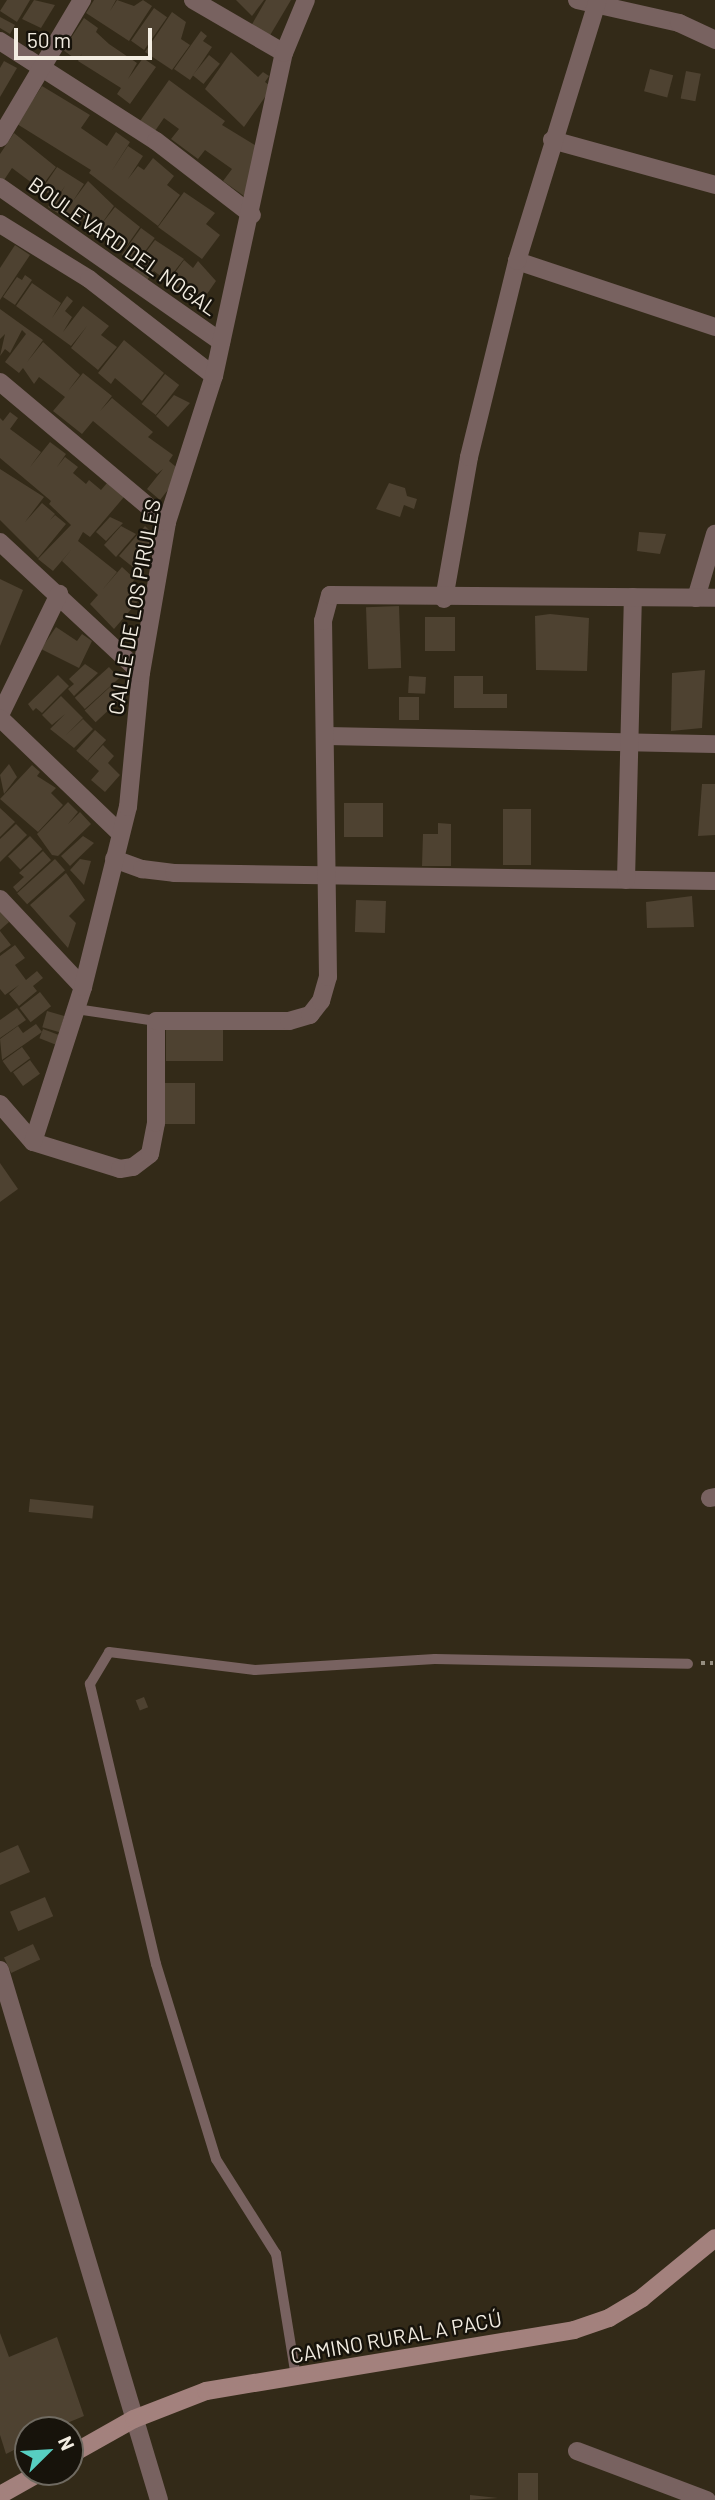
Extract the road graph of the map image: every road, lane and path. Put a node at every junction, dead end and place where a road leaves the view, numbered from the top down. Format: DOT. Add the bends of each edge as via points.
graph roads {
  1 [pos="82,0"];
  2 [pos="193,0"];
  3 [pos="306,0"];
  4 [pos="577,0"];
  5 [pos="597,2"];
  6 [pos="715,40"];
  7 [pos="0,41"];
  8 [pos="284,53"];
  9 [pos="41,67"];
  10 [pos="0,138"];
  11 [pos="552,140"];
  12 [pos="715,185"];
  13 [pos="0,187"];
  14 [pos="252,215"];
  15 [pos="0,224"];
  16 [pos="517,261"];
  17 [pos="715,327"];
  18 [pos="220,342"];
  19 [pos="214,376"];
  20 [pos="0,382"];
  21 [pos="167,522"];
  22 [pos="715,534"];
  23 [pos="0,541"];
  24 [pos="59,594"];
  25 [pos="633,597"];
  26 [pos="696,597"];
  27 [pos="715,598"];
  28 [pos="444,599"];
  29 [pos="141,673"];
  30 [pos="0,716"];
  31 [pos="327,736"];
  32 [pos="629,744"];
  33 [pos="715,744"];
  34 [pos="120,833"];
  35 [pos="114,859"];
  36 [pos="324,877"];
  37 [pos="626,880"];
  38 [pos="715,881"];
  39 [pos="0,899"];
  40 [pos="83,987"];
  41 [pos="76,1009"];
  42 [pos="156,1021"];
  43 [pos="0,1104"];
  44 [pos="33,1142"];
  45 [pos="688,1664"];
  46 [pos="0,1970"];
  47 [pos="715,2238"];
  48 [pos="296,2377"];
  49 [pos="134,2419"];
  50 [pos="84,2447"];
  51 [pos="577,2451"];
  52 [pos="16,2486"];
  53 [pos="0,2495"];
  54 [pos="159,2500"];
  55 [pos="707,2500"];
  1 -- 9 [label="street"];
  2 -- 8 [label="street"];
  3 -- 8 [label="street, CALLE DE LOS PIRULES"];
  4 -- 5 [label="street"];
  5 -- 6 [label="street" via="679,23"];
  5 -- 11 [label="street"];
  7 -- 9 [label="street"];
  8 -- 14 [label="street, CALLE DE LOS PIRULES"];
  9 -- 10 [label="street"];
  9 -- 14 [label="street" via="156,141"];
  11 -- 12 [label="street"];
  11 -- 16 [label="street"];
  13 -- 18 [label="street, BOULEVARD DEL NOGAL"];
  14 -- 18 [label="street, CALLE DE LOS PIRULES"];
  15 -- 19 [label="street" via="89,279"];
  16 -- 17 [label="street"];
  16 -- 28 [label="street" via="469,457"];
  18 -- 19 [label="street, CALLE DE LOS PIRULES"];
  19 -- 21 [label="street, CALLE DE LOS PIRULES"];
  20 -- 21 [label="street"];
  21 -- 29 [label="street, CALLE DE LOS PIRULES"];
  22 -- 26 [label="street"];
  23 -- 24 [label="street"];
  24 -- 29 [label="street"];
  24 -- 30 [label="street"];
  25 -- 26 [label="street"];
  25 -- 28 [label="street"];
  25 -- 32 [label="street"];
  26 -- 27 [label="street"];
  28 -- 31 [label="street" via="330,595 323,621"];
  29 -- 34 [label="street, CALLE DE LOS PIRULES" via="128,807"];
  30 -- 34 [label="street"];
  31 -- 32 [label="street"];
  31 -- 36 [label="street"];
  32 -- 33 [label="street"];
  32 -- 37 [label="street"];
  34 -- 35 [label="street, CALLE DE LOS PIRULES"];
  35 -- 36 [label="street" via="174,873"];
  35 -- 40 [label="street, CALLE DE LOS PIRULES"];
  36 -- 37 [label="street"];
  36 -- 42 [label="street" via="328,977 321,1001 310,1015 289,1021"];
  37 -- 38 [label="street"];
  39 -- 40 [label="street"];
  40 -- 41 [label="street, CALLE DE LOS PIRULES"];
  41 -- 42 [label="lane"];
  41 -- 44 [label="street, CALLE DE LOS PIRULES"];
  42 -- 44 [label="street" via="156,1123 150,1154 141,1163 120,1169"];
  43 -- 44 [label="street"];
  45 -- 48 [label="lane" via="435,1659 255,1670 109,1652 90,1684 156,1964 216,2159 276,2254"];
  46 -- 49 [label="street"];
  47 -- 48 [label="street, CAMINO RURAL A PACÚ" via="642,2298 609,2318 574,2330"];
  48 -- 49 [label="street, CAMINO RURAL A PACÚ" via="206,2391"];
  49 -- 50 [label="street, CAMINO RURAL A PACÚ"];
  49 -- 54 [label="street"];
  51 -- 55 [label="street"];
  52 -- 53 [label="street"];
}
